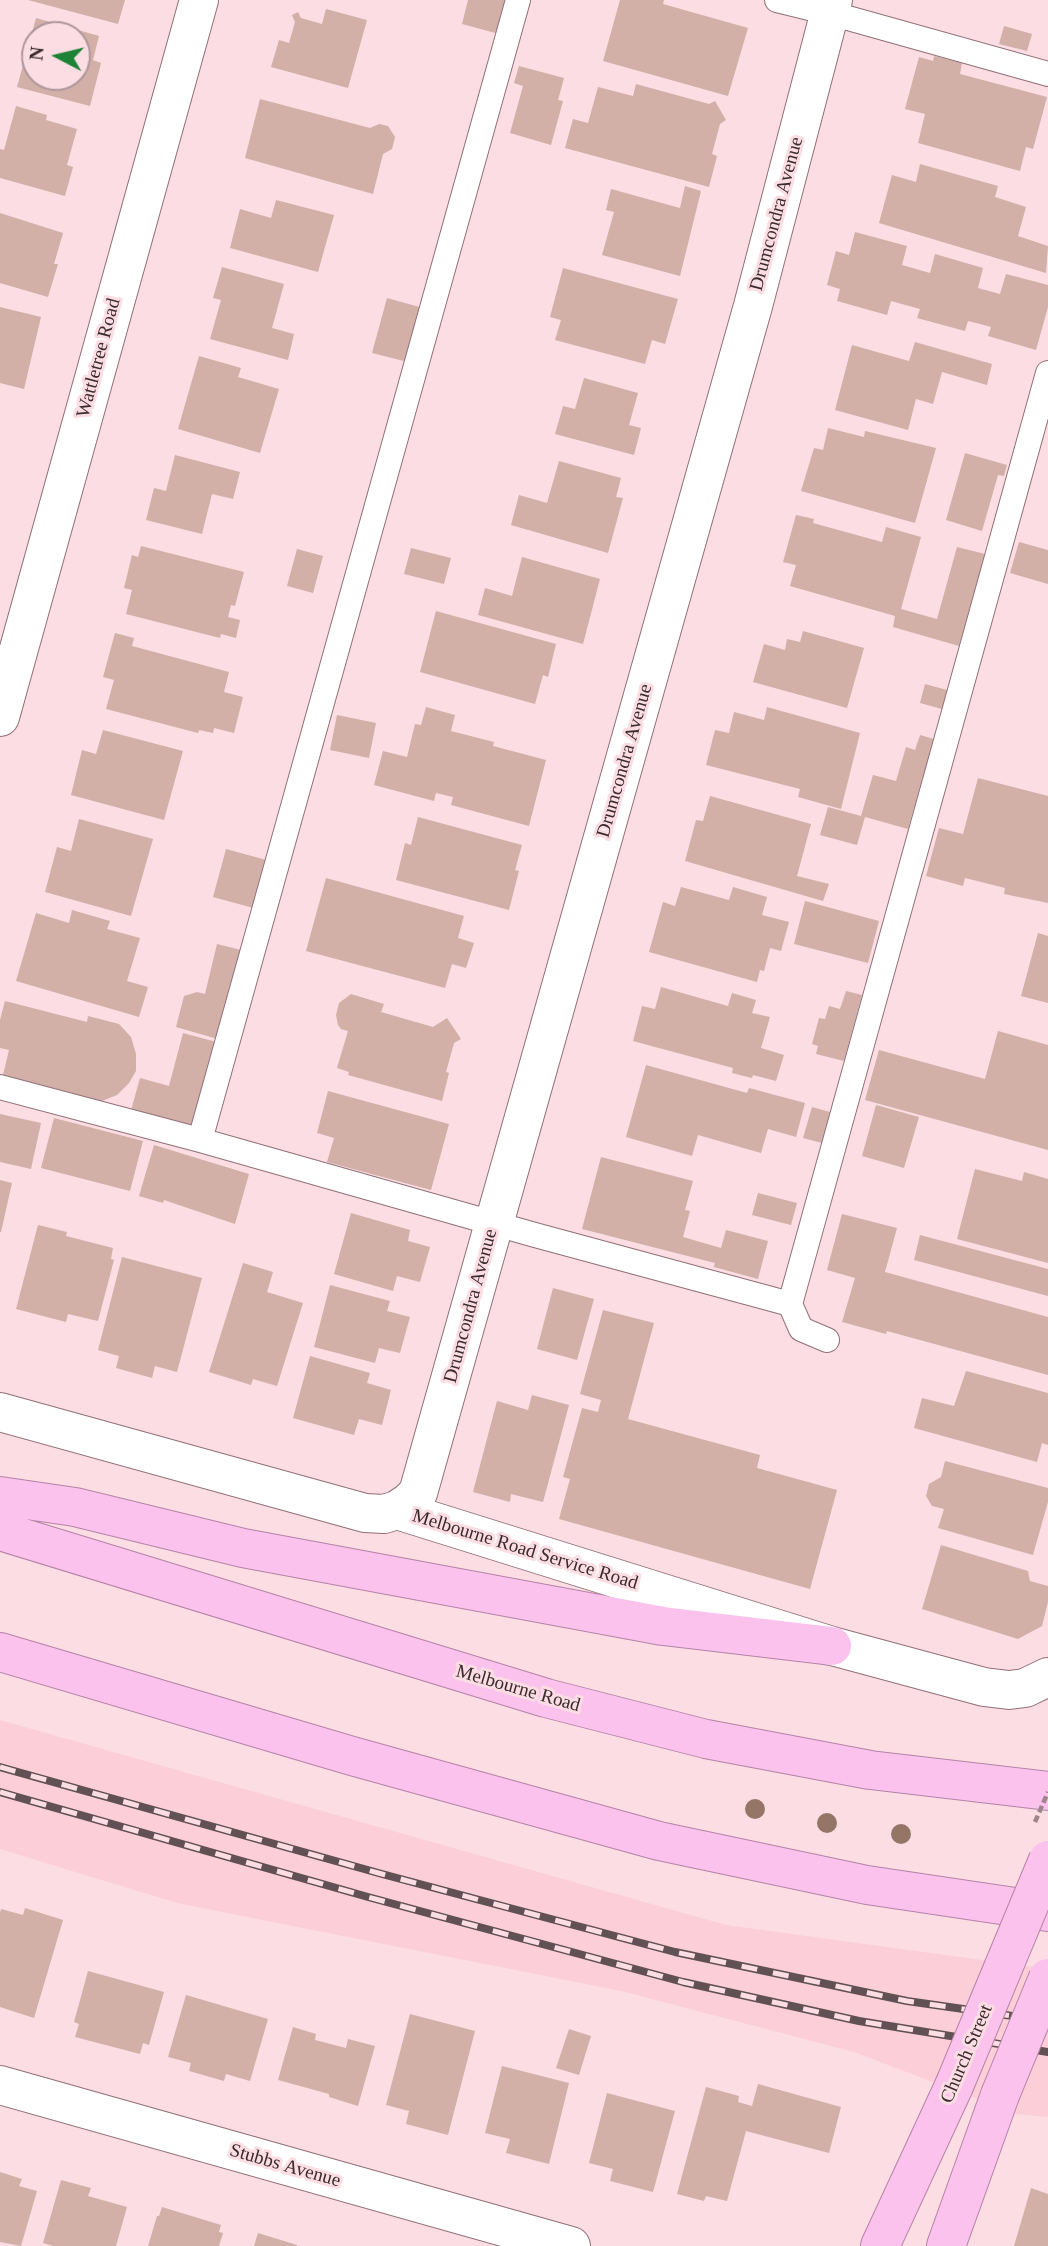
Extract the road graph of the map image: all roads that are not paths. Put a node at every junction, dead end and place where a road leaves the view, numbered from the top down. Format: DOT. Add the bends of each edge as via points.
graph roads {
  1 [pos="199,0"];
  2 [pos="518,0"];
  3 [pos="777,0"];
  4 [pos="832,6"];
  5 [pos="1048,74"];
  6 [pos="1048,373"];
  7 [pos="0,717"];
  8 [pos="0,1087"];
  9 [pos="200,1140"];
  10 [pos="494,1223"];
  11 [pos="790,1304"];
  12 [pos="827,1340"];
  13 [pos="0,1412"];
  14 [pos="0,1496"];
  15 [pos="397,1510"];
  16 [pos="0,1531"];
  17 [pos="832,1646"];
  18 [pos="0,1653"];
  19 [pos="1048,1677"];
  20 [pos="1048,1791"];
  21 [pos="1048,1860"];
  22 [pos="1048,1912"];
  23 [pos="1048,1978"];
  24 [pos="0,2085"];
  25 [pos="570,2246"];
  26 [pos="880,2246"];
  27 [pos="946,2246"];
  1 -- 7 [label="street, Wattletree Road"];
  2 -- 9 [label="lane"];
  3 -- 4 [label="lane"];
  4 -- 5 [label="lane"];
  4 -- 10 [label="street, Drumcondra Avenue" via="749,320"];
  6 -- 11 [label="lane"];
  8 -- 9 [label="lane"];
  9 -- 10 [label="lane"];
  10 -- 11 [label="lane"];
  10 -- 15 [label="street, Drumcondra Avenue" via="421,1486"];
  11 -- 12 [label="lane" via="801,1329"];
  13 -- 15 [label="street, Melbourne Road Service Road" via="356,1511 376,1515"];
  14 -- 17 [label="highway" via="75,1507 243,1548 663,1626"];
  15 -- 17 [label="street, Melbourne Road Service Road"];
  16 -- 20 [label="highway, Melbourne Road" via="546,1698 692,1735 870,1770"];
  17 -- 19 [label="street, Melbourne Road Service Road" via="991,1688 1026,1688"];
  18 -- 22 [label="highway" via="659,1841 867,1885"];
  21 -- 26 [label="highway, Church Street, bridge" via="954,2086"];
  23 -- 27 [label="highway, bridge"];
  24 -- 25 [label="street, Stubbs Avenue"];
}
